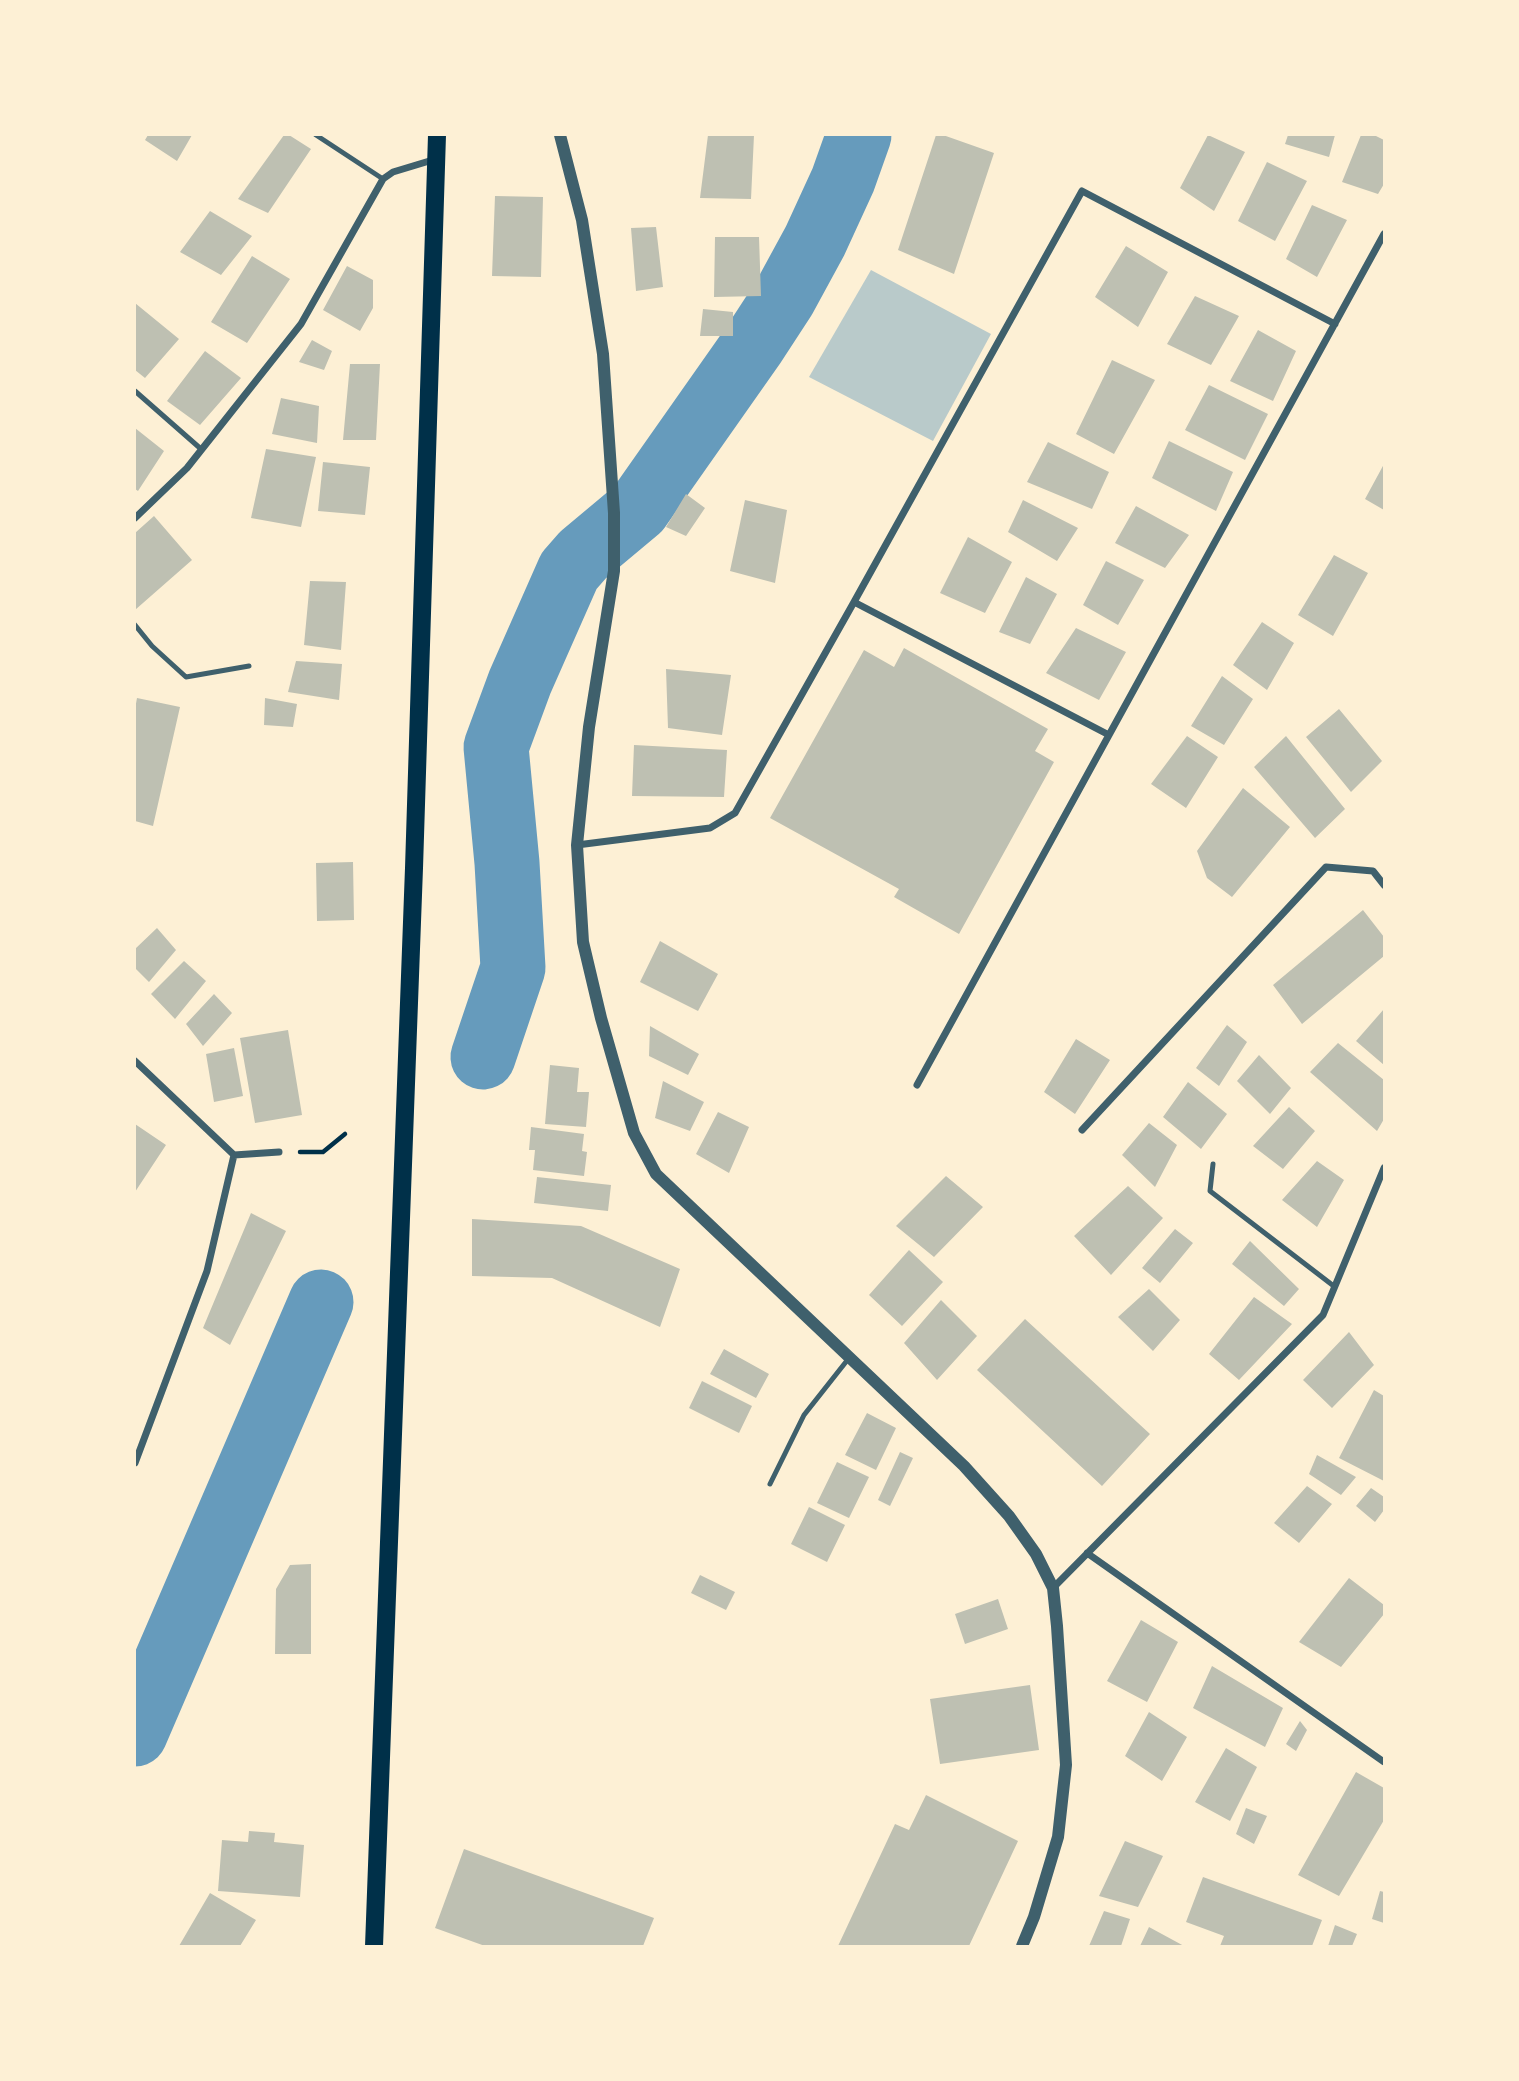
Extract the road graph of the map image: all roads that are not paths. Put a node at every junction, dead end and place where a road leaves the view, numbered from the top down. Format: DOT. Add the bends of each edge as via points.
graph roads {
  1 [pos="316,135"];
  2 [pos="437,135"];
  3 [pos="561,135"];
  4 [pos="436,159"];
  5 [pos="383,179"];
  6 [pos="1384,234"];
  7 [pos="1335,324"];
  8 [pos="135,391"];
  9 [pos="201,449"];
  10 [pos="135,518"];
  11 [pos="854,603"];
  12 [pos="135,625"];
  13 [pos="249,666"];
  14 [pos="1109,735"];
  15 [pos="577,845"];
  16 [pos="1384,885"];
  17 [pos="135,1061"];
  18 [pos="917,1085"];
  19 [pos="1082,1130"];
  20 [pos="279,1152"];
  21 [pos="234,1155"];
  22 [pos="1213,1164"];
  23 [pos="1384,1168"];
  24 [pos="1335,1287"];
  25 [pos="849,1357"];
  26 [pos="135,1463"];
  27 [pos="770,1484"];
  28 [pos="1087,1553"];
  29 [pos="1052,1588"];
  30 [pos="1384,1762"];
  31 [pos="374,1946"];
  32 [pos="1022,1946"];
  1 -- 5 [label="lane"];
  2 -- 4 [label="main road"];
  3 -- 15 [label="street" via="582,220 603,354 614,513 614,571 589,727"];
  4 -- 5 [label="street"];
  4 -- 31 [label="main road"];
  5 -- 9 [label="street" via="301,324"];
  6 -- 7 [label="street"];
  7 -- 11 [label="street" via="1082,191"];
  7 -- 14 [label="street"];
  8 -- 9 [label="lane"];
  9 -- 10 [label="street"];
  11 -- 14 [label="street"];
  11 -- 15 [label="street" via="735,813 710,828"];
  12 -- 13 [label="lane" via="186,677"];
  14 -- 18 [label="street"];
  15 -- 25 [label="street" via="583,942 635,1133 656,1174"];
  16 -- 19 [label="street" via="1373,871 1326,867"];
  17 -- 21 [label="street"];
  20 -- 21 [label="street"];
  21 -- 26 [label="street" via="207,1271"];
  22 -- 24 [label="lane" via="1210,1191"];
  23 -- 24 [label="street"];
  24 -- 28 [label="street" via="1323,1315"];
  25 -- 27 [label="lane" via="804,1415"];
  25 -- 29 [label="street" via="964,1466 1009,1516 1036,1554"];
  28 -- 29 [label="street"];
  28 -- 30 [label="street"];
  29 -- 32 [label="street" via="1066,1765 1058,1837"];
}
